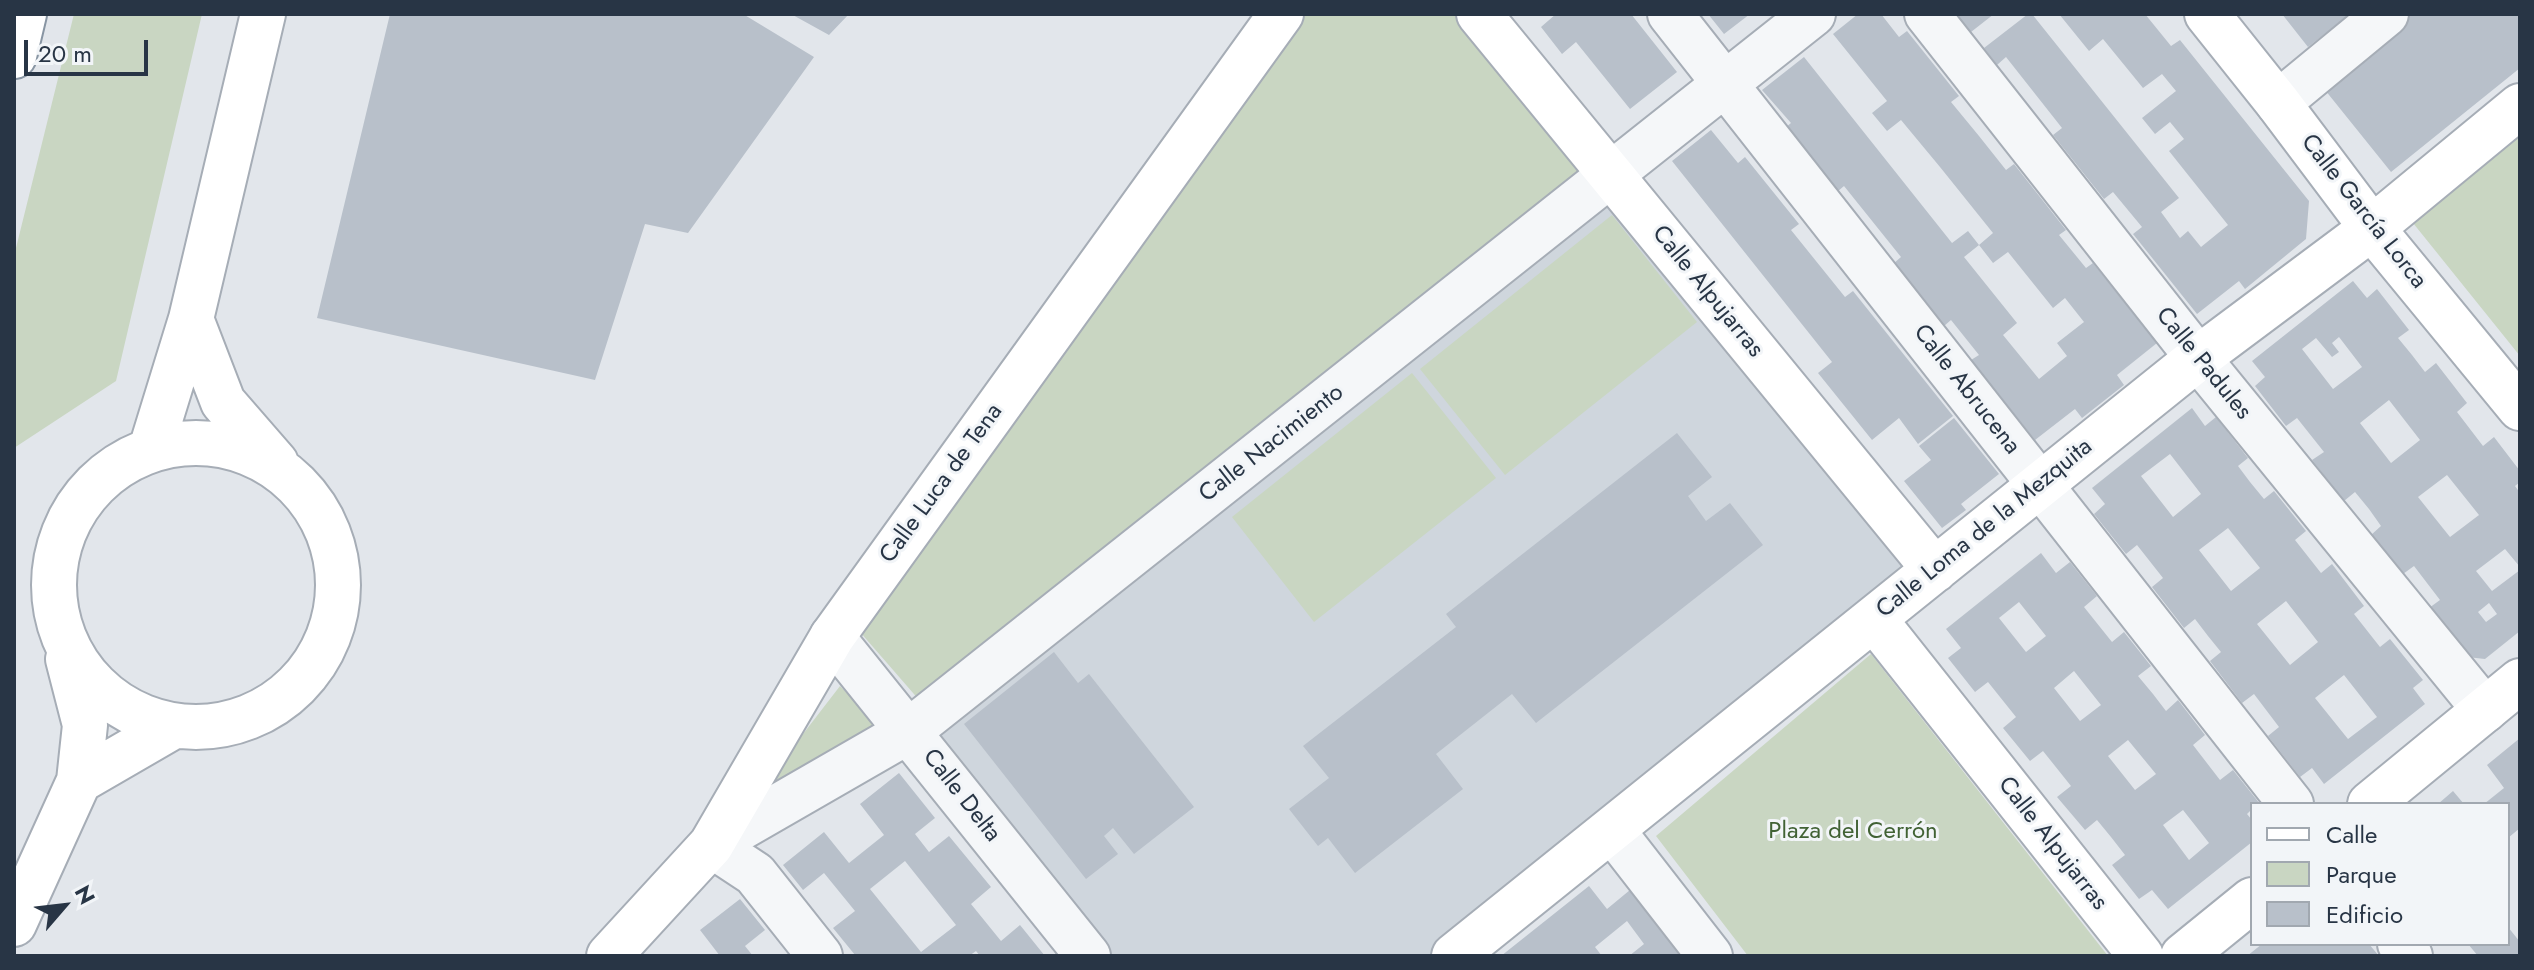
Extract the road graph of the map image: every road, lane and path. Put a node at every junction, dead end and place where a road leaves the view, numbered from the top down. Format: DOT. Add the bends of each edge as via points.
graph roads {
  1 [pos="24,14"];
  2 [pos="263,14"];
  3 [pos="1281,14"];
  4 [pos="1479,14"];
  5 [pos="1670,14"];
  6 [pos="1813,14"];
  7 [pos="1927,14"];
  8 [pos="2207,14"];
  9 [pos="2386,14"];
  10 [pos="14,56"];
  11 [pos="1725,84"];
  12 [pos="2278,103"];
  13 [pos="2520,106"];
  14 [pos="1610,175"];
  15 [pos="2372,228"];
  16 [pos="191,319"];
  17 [pos="2198,358"];
  18 [pos="2520,408"];
  19 [pos="151,449"];
  20 [pos="281,470"];
  21 [pos="2040,485"];
  22 [pos="1935,570"];
  23 [pos="1874,619"];
  24 [pos="59,626"];
  25 [pos="832,637"];
  26 [pos="2520,681"];
  27 [pos="2485,710"];
  28 [pos="174,726"];
  29 [pos="909,731"];
  30 [pos="79,781"];
  31 [pos="2289,802"];
  32 [pos="2372,802"];
  33 [pos="1612,830"];
  34 [pos="711,845"];
  35 [pos="2250,902"];
  36 [pos="14,924"];
  37 [pos="609,956"];
  38 [pos="820,956"];
  39 [pos="1088,956"];
  40 [pos="1454,956"];
  41 [pos="1710,956"];
  42 [pos="2141,956"];
  43 [pos="2183,956"];
  1 -- 10 [label="main road"];
  2 -- 16 [label="main road"];
  3 -- 25 [label="main road, Calle Luca de Tena"];
  4 -- 14 [label="main road, Calle Alpujarras"];
  5 -- 11 [label="street, Calle Abrucena"];
  6 -- 11 [label="street, Calle Nacimiento"];
  7 -- 17 [label="street, Calle Padules"];
  8 -- 12 [label="main road, Calle García Lorca"];
  9 -- 12 [label="street"];
  11 -- 14 [label="street, Calle Nacimiento"];
  11 -- 21 [label="street, Calle Abrucena"];
  12 -- 15 [label="main road, Calle García Lorca"];
  13 -- 15 [label="main road, Calle Loma de la Mezquita"];
  14 -- 22 [label="main road, Calle Alpujarras"];
  14 -- 29 [label="street, Calle Nacimiento"];
  15 -- 17 [label="main road, Calle Loma de la Mezquita"];
  15 -- 18 [label="main road, Calle García Lorca"];
  16 -- 19 [label="main road"];
  16 -- 20 [label="main road" via="223,402"];
  17 -- 21 [label="main road, Calle Loma de la Mezquita"];
  17 -- 27 [label="street, Calle Padules"];
  19 -- 20 [label="main road" via="211,444 241,449"];
  19 -- 24 [label="main road" via="112,469 81,500 61,539 53,582"];
  20 -- 28 [label="main road" via="314,504 334,547 339,595 328,641 302,681 266,710 221,726"];
  21 -- 22 [label="main road, Calle Loma de la Mezquita"];
  21 -- 31 [label="street, Calle Abrucena"];
  22 -- 23 [label="main road, Calle Loma de la Mezquita"];
  23 -- 33 [label="main road, Calle Loma de la Mezquita"];
  23 -- 42 [label="main road, Calle Alpujarras"];
  24 -- 28 [label="main road" via="76,662 102,692 136,714"];
  24 -- 30 [label="main road" via="85,725"];
  25 -- 29 [label="street, Calle Delta"];
  25 -- 34 [label="main road, Calle Luca de Tena"];
  26 -- 27 [label="main road"];
  27 -- 32 [label="main road"];
  28 -- 30 [label="main road"];
  29 -- 34 [label="street, Calle Nacimiento"];
  29 -- 39 [label="street, Calle Delta"];
  30 -- 36 [label="main road"];
  33 -- 40 [label="main road, Calle Loma de la Mezquita"];
  33 -- 41 [label="street"];
  34 -- 37 [label="main road, Calle Luca de Tena"];
  34 -- 38 [label="street" via="755,874"];
  35 -- 43 [label="main road"];
}
